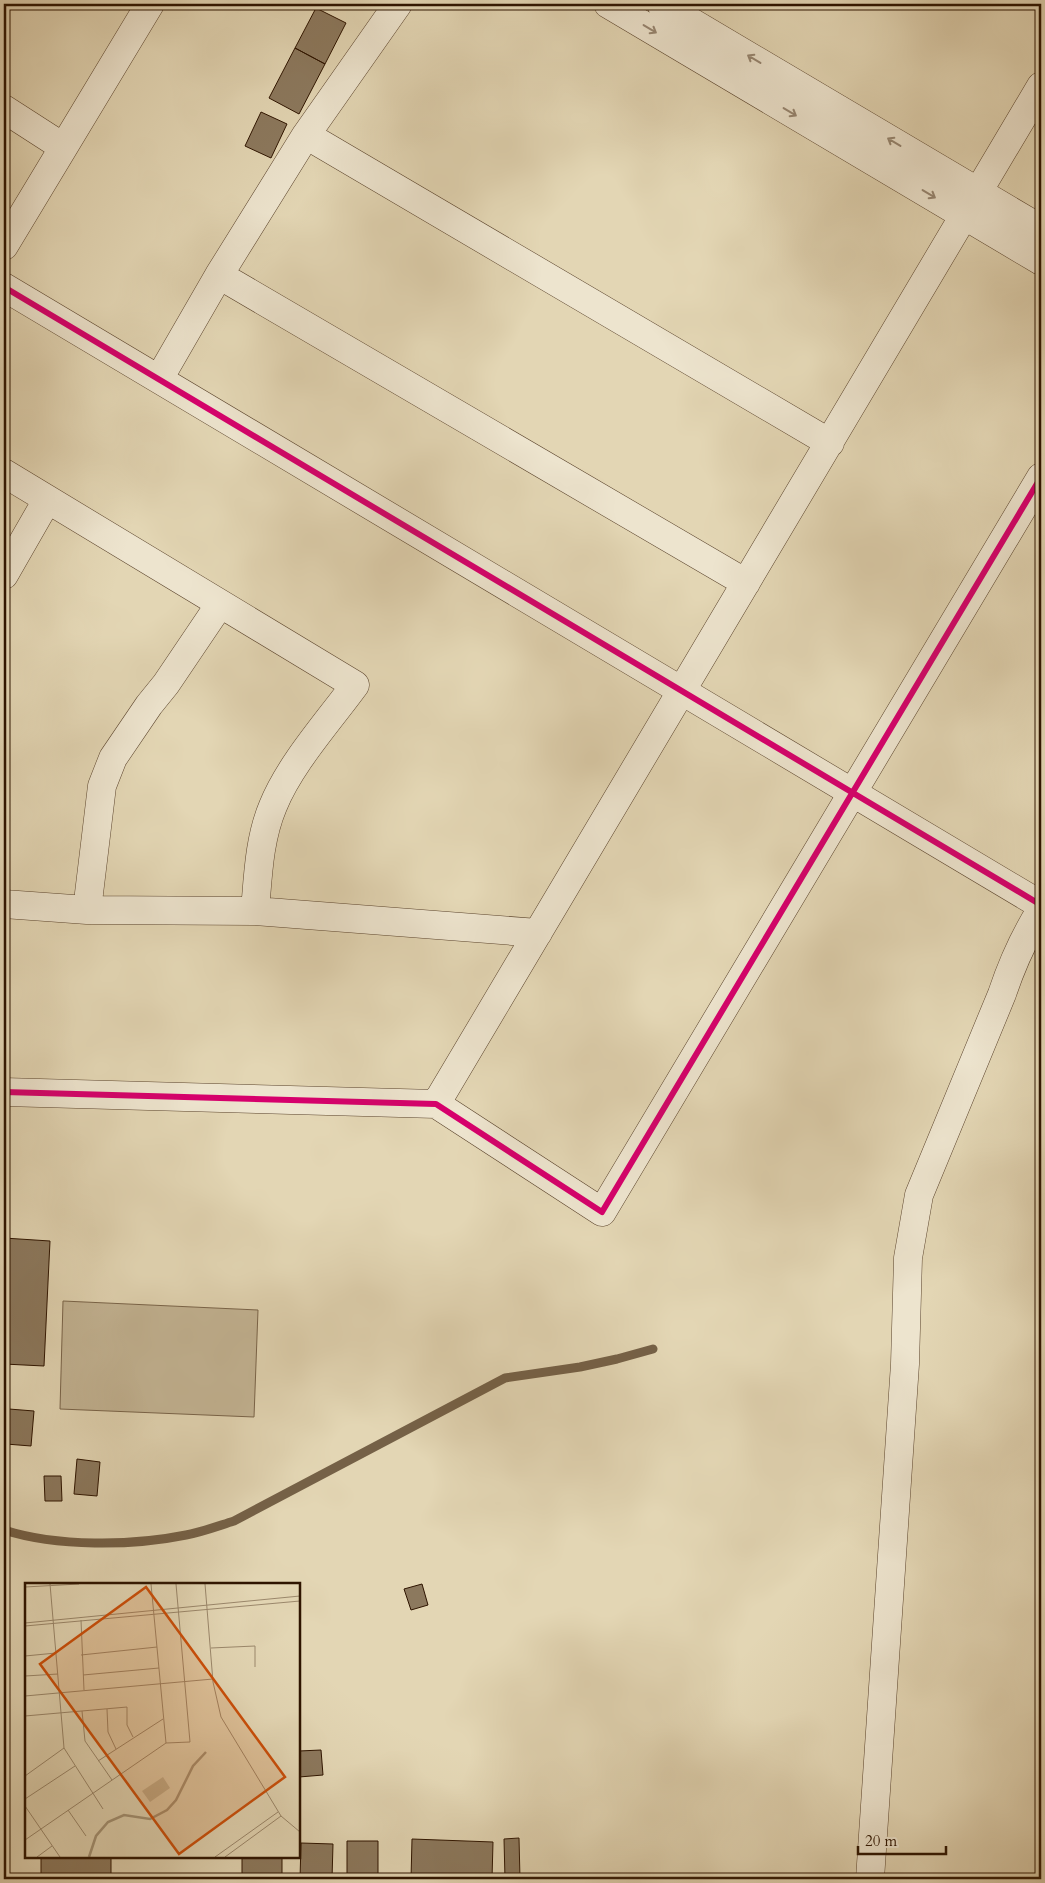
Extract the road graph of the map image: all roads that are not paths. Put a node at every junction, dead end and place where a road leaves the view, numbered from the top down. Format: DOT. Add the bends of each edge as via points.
graph roads {
  1 [pos="398,4"];
  2 [pos="608,4"];
  3 [pos="660,4"];
  4 [pos="147,5"];
  5 [pos="1041,86"];
  6 [pos="4,109"];
  7 [pos="306,135"];
  8 [pos="63,147"];
  9 [pos="977,191"];
  10 [pos="965,216"];
  11 [pos="1041,229"];
  12 [pos="4,246"];
  13 [pos="1041,261"];
  14 [pos="219,275"];
  15 [pos="4,287"];
  16 [pos="159,379"];
  17 [pos="830,443"];
  18 [pos="4,474"];
  19 [pos="1041,477"];
  20 [pos="48,500"];
  21 [pos="4,576"];
  22 [pos="746,583"];
  23 [pos="220,604"];
  24 [pos="682,692"];
  25 [pos="854,794"];
  26 [pos="4,904"];
  27 [pos="1041,905"];
  28 [pos="87,910"];
  29 [pos="1041,910"];
  30 [pos="255,911"];
  31 [pos="538,933"];
  32 [pos="4,1092"];
  33 [pos="436,1104"];
  34 [pos="870,1879"];
  1 -- 7 [label="street"];
  2 -- 10 [label="street, one-way"];
  9 -- 3 [label="street, one-way"];
  4 -- 8 [label="street"];
  5 -- 9 [label="street"];
  6 -- 8 [label="street"];
  7 -- 14 [label="street"];
  7 -- 17 [label="street"];
  8 -- 12 [label="street"];
  9 -- 10 [label="street"];
  9 -- 11 [label="street"];
  10 -- 13 [label="street"];
  10 -- 17 [label="street"];
  14 -- 16 [label="street"];
  14 -- 22 [label="street"];
  15 -- 16 [label="street"];
  16 -- 24 [label="street"];
  17 -- 22 [label="street"];
  18 -- 20 [label="street"];
  19 -- 25 [label="street"];
  20 -- 21 [label="street"];
  20 -- 23 [label="street"];
  22 -- 24 [label="street"];
  23 -- 28 [label="street" via="113,758 102,786"];
  23 -- 30 [label="street" via="355,685 293,769 273,806 259,853"];
  24 -- 25 [label="street"];
  24 -- 31 [label="street"];
  25 -- 27 [label="street"];
  25 -- 33 [label="street" via="602,1212"];
  26 -- 28 [label="street"];
  28 -- 30 [label="street"];
  29 -- 34 [label="street" via="1013,962 919,1195 913,1228 908,1258 906,1364"];
  30 -- 31 [label="street"];
  31 -- 33 [label="street"];
  32 -- 33 [label="street"];
}
